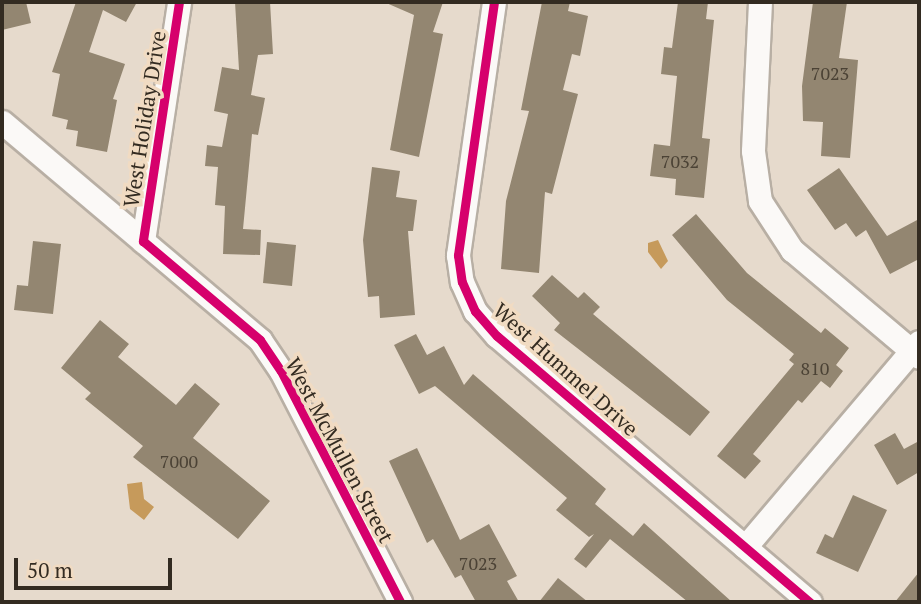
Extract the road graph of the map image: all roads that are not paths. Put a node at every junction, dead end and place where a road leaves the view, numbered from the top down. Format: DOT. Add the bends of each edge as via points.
graph roads {
  1 [pos="179,2"];
  2 [pos="494,2"];
  3 [pos="761,2"];
  4 [pos="2,122"];
  5 [pos="143,241"];
  6 [pos="917,350"];
  7 [pos="745,547"];
  8 [pos="400,602"];
  9 [pos="810,602"];
  1 -- 5 [label="street, West Holiday Drive"];
  2 -- 7 [label="street, West Hummel Drive" via="460,227 462,282 475,311 497,336"];
  3 -- 6 [label="street" via="753,151 760,201 792,250"];
  4 -- 5 [label="street, West McMullen Street"];
  5 -- 8 [label="street, West McMullen Street" via="260,340 281,371"];
  6 -- 7 [label="street"];
  7 -- 9 [label="street, West Hummel Drive"];
}
